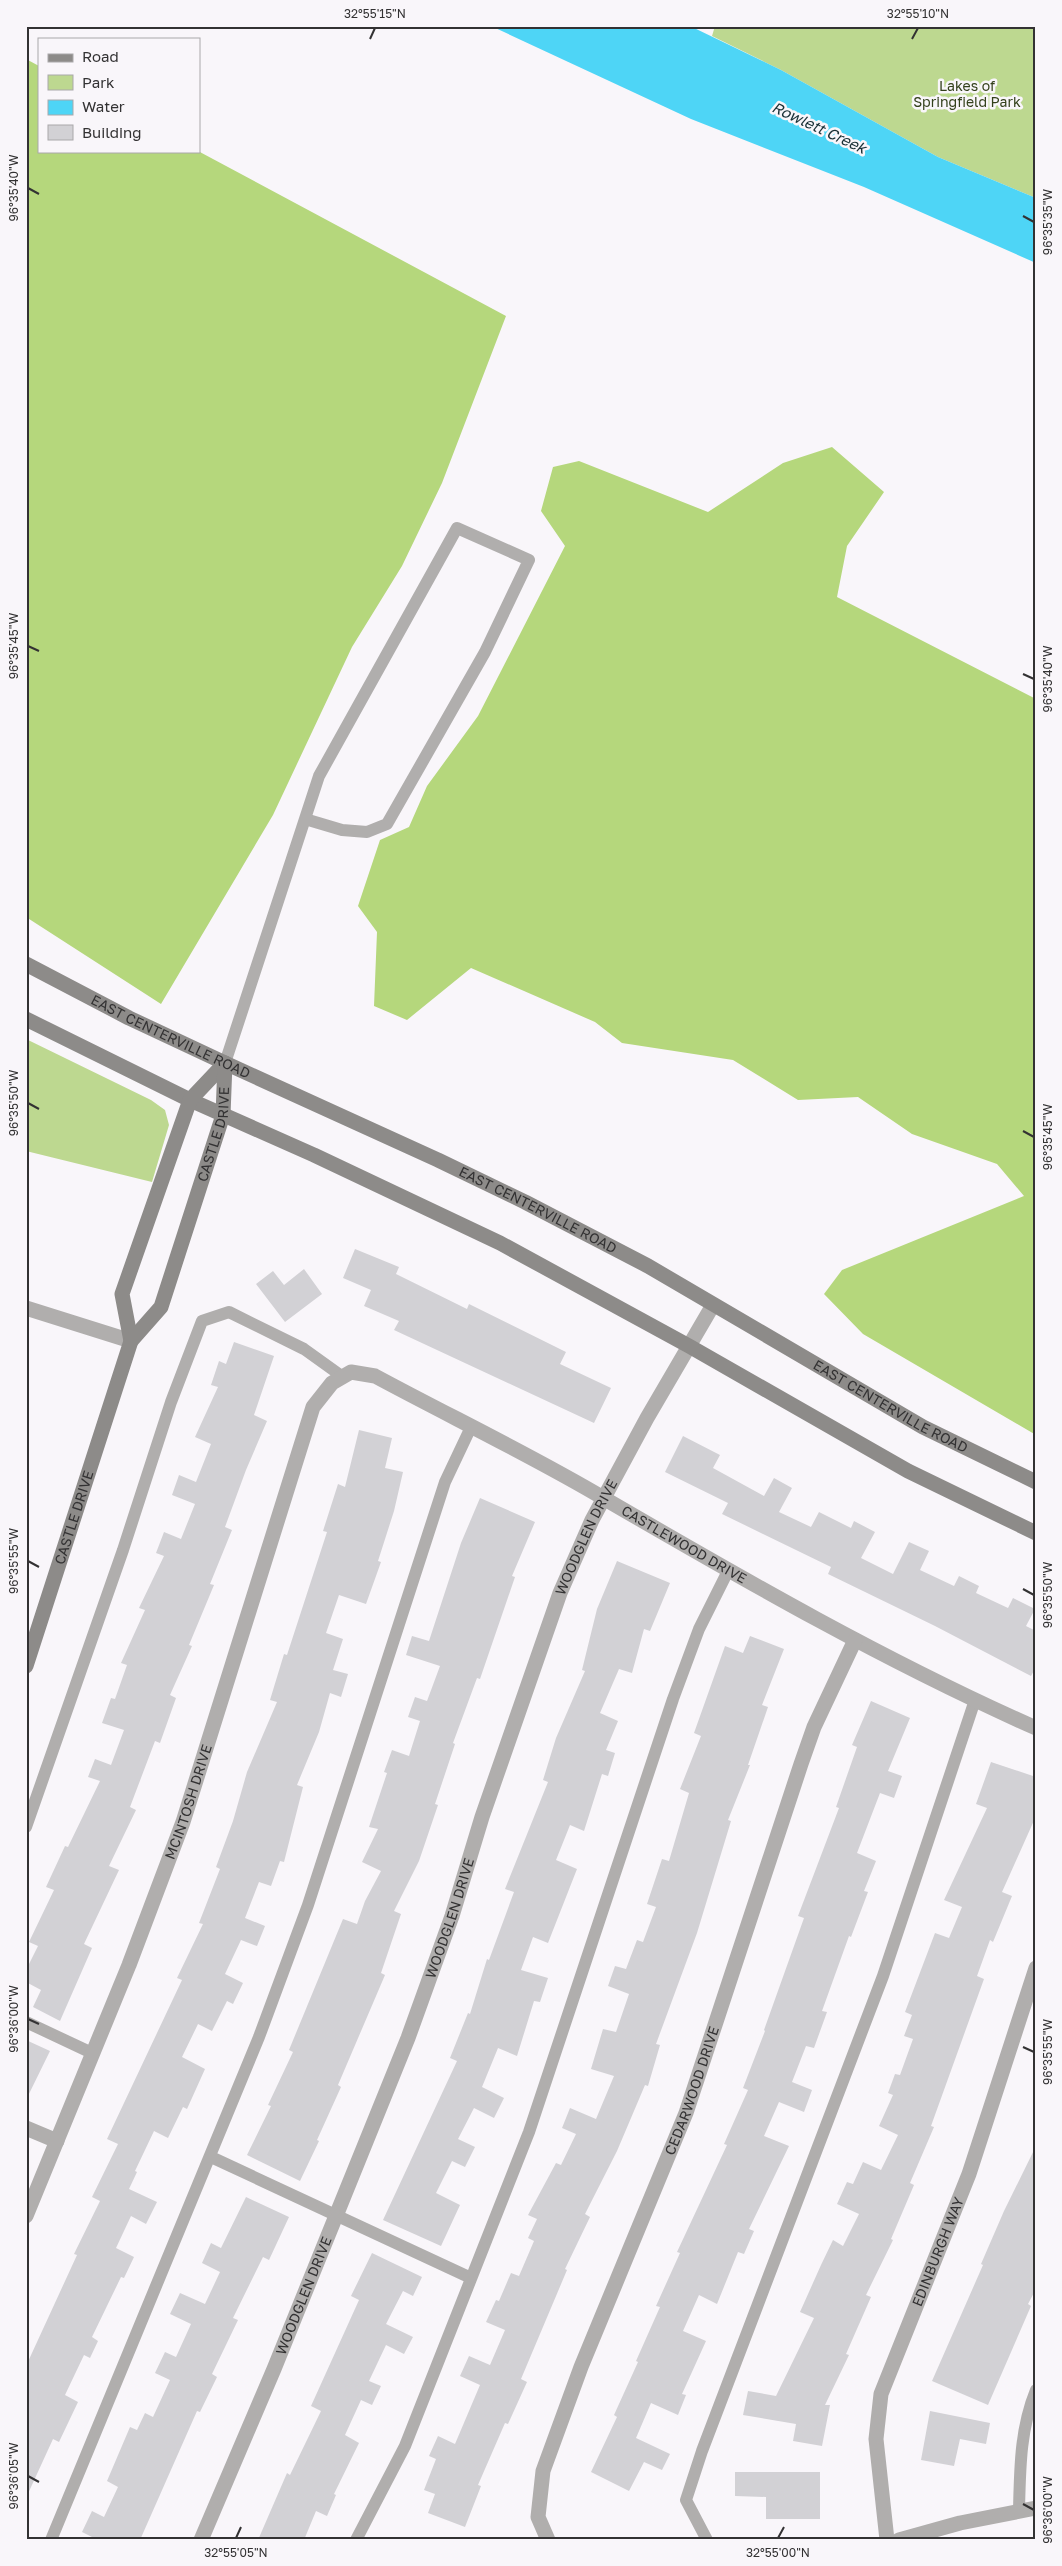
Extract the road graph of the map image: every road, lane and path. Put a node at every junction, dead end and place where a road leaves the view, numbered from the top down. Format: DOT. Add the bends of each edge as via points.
graph roads {
  1 [pos="305,819"];
  2 [pos="26,964"];
  3 [pos="26,1019"];
  4 [pos="224,1063"];
  5 [pos="190,1100"];
  6 [pos="223,1114"];
  7 [pos="713,1305"];
  8 [pos="26,1308"];
  9 [pos="131,1341"];
  10 [pos="689,1346"];
  11 [pos="337,1380"];
  12 [pos="471,1427"];
  13 [pos="1036,1482"];
  14 [pos="605,1498"];
  15 [pos="1036,1534"];
  16 [pos="728,1571"];
  17 [pos="854,1640"];
  18 [pos="26,1666"];
  19 [pos="975,1700"];
  20 [pos="1036,1728"];
  21 [pos="26,1827"];
  22 [pos="1036,1968"];
  23 [pos="26,2022"];
  24 [pos="92,2053"];
  25 [pos="26,2128"];
  26 [pos="57,2141"];
  27 [pos="211,2157"];
  28 [pos="26,2216"];
  29 [pos="335,2217"];
  30 [pos="472,2278"];
  31 [pos="1036,2390"];
  32 [pos="1036,2508"];
  33 [pos="1019,2511"];
  34 [pos="51,2540"];
  35 [pos="201,2540"];
  36 [pos="356,2540"];
  37 [pos="548,2540"];
  38 [pos="706,2540"];
  39 [pos="887,2540"];
  40 [pos="899,2540"];
  1 -- 1 [label="lane" via="342,830 367,832 387,824 485,652 528,560 457,528 319,776"];
  1 -- 4 [label="lane"];
  2 -- 4 [label="main road, EAST CENTERVILLE ROAD"];
  3 -- 5 [label="main road"];
  4 -- 5 [label="main road, CASTLE DRIVE"];
  4 -- 6 [label="main road, CASTLE DRIVE"];
  4 -- 7 [label="main road, EAST CENTERVILLE ROAD" via="525,1202 648,1266"];
  5 -- 6 [label="main road"];
  5 -- 9 [label="main road, CASTLE DRIVE" via="122,1294"];
  6 -- 9 [label="main road, CASTLE DRIVE" via="161,1308"];
  6 -- 10 [label="main road" via="500,1243"];
  7 -- 10 [label="street, WOODGLEN DRIVE"];
  7 -- 13 [label="main road, EAST CENTERVILLE ROAD" via="923,1427"];
  8 -- 9 [label="street"];
  9 -- 18 [label="main road, CASTLE DRIVE"];
  10 -- 14 [label="street, WOODGLEN DRIVE"];
  10 -- 15 [label="main road" via="908,1471"];
  11 -- 12 [label="street, CASTLEWOOD DRIVE" via="351,1372 375,1376"];
  11 -- 21 [label="lane" via="304,1349 229,1312 202,1321 171,1402"];
  11 -- 24 [label="street, MCINTOSH DRIVE" via="313,1407 183,1822"];
  12 -- 14 [label="street, CASTLEWOOD DRIVE"];
  12 -- 27 [label="lane" via="445,1482 308,1906"];
  14 -- 16 [label="street, CASTLEWOOD DRIVE"];
  14 -- 29 [label="street, WOODGLEN DRIVE" via="560,1593 482,1817 452,1916 408,2038"];
  16 -- 17 [label="street, CASTLEWOOD DRIVE"];
  16 -- 30 [label="lane" via="699,1629 680,1681 529,2132"];
  17 -- 19 [label="street, CASTLEWOOD DRIVE"];
  17 -- 37 [label="street, CEDARWOOD DRIVE" via="800,1764 686,2113 581,2367 543,2471 538,2517"];
  19 -- 20 [label="street, CASTLEWOOD DRIVE"];
  19 -- 38 [label="lane" via="883,1976 686,2500"];
  22 -- 39 [label="street, EDINBURGH WAY" via="969,2174 881,2394 876,2439"];
  23 -- 24 [label="lane"];
  24 -- 26 [label="street, MCINTOSH DRIVE"];
  25 -- 26 [label="street"];
  26 -- 28 [label="street, MCINTOSH DRIVE"];
  27 -- 29 [label="lane"];
  27 -- 34 [label="lane"];
  29 -- 30 [label="lane"];
  29 -- 35 [label="street, WOODGLEN DRIVE"];
  30 -- 36 [label="lane" via="405,2446"];
  31 -- 33 [label="lane" via="1022,2438"];
  32 -- 33 [label="street"];
  33 -- 40 [label="street"];
}
